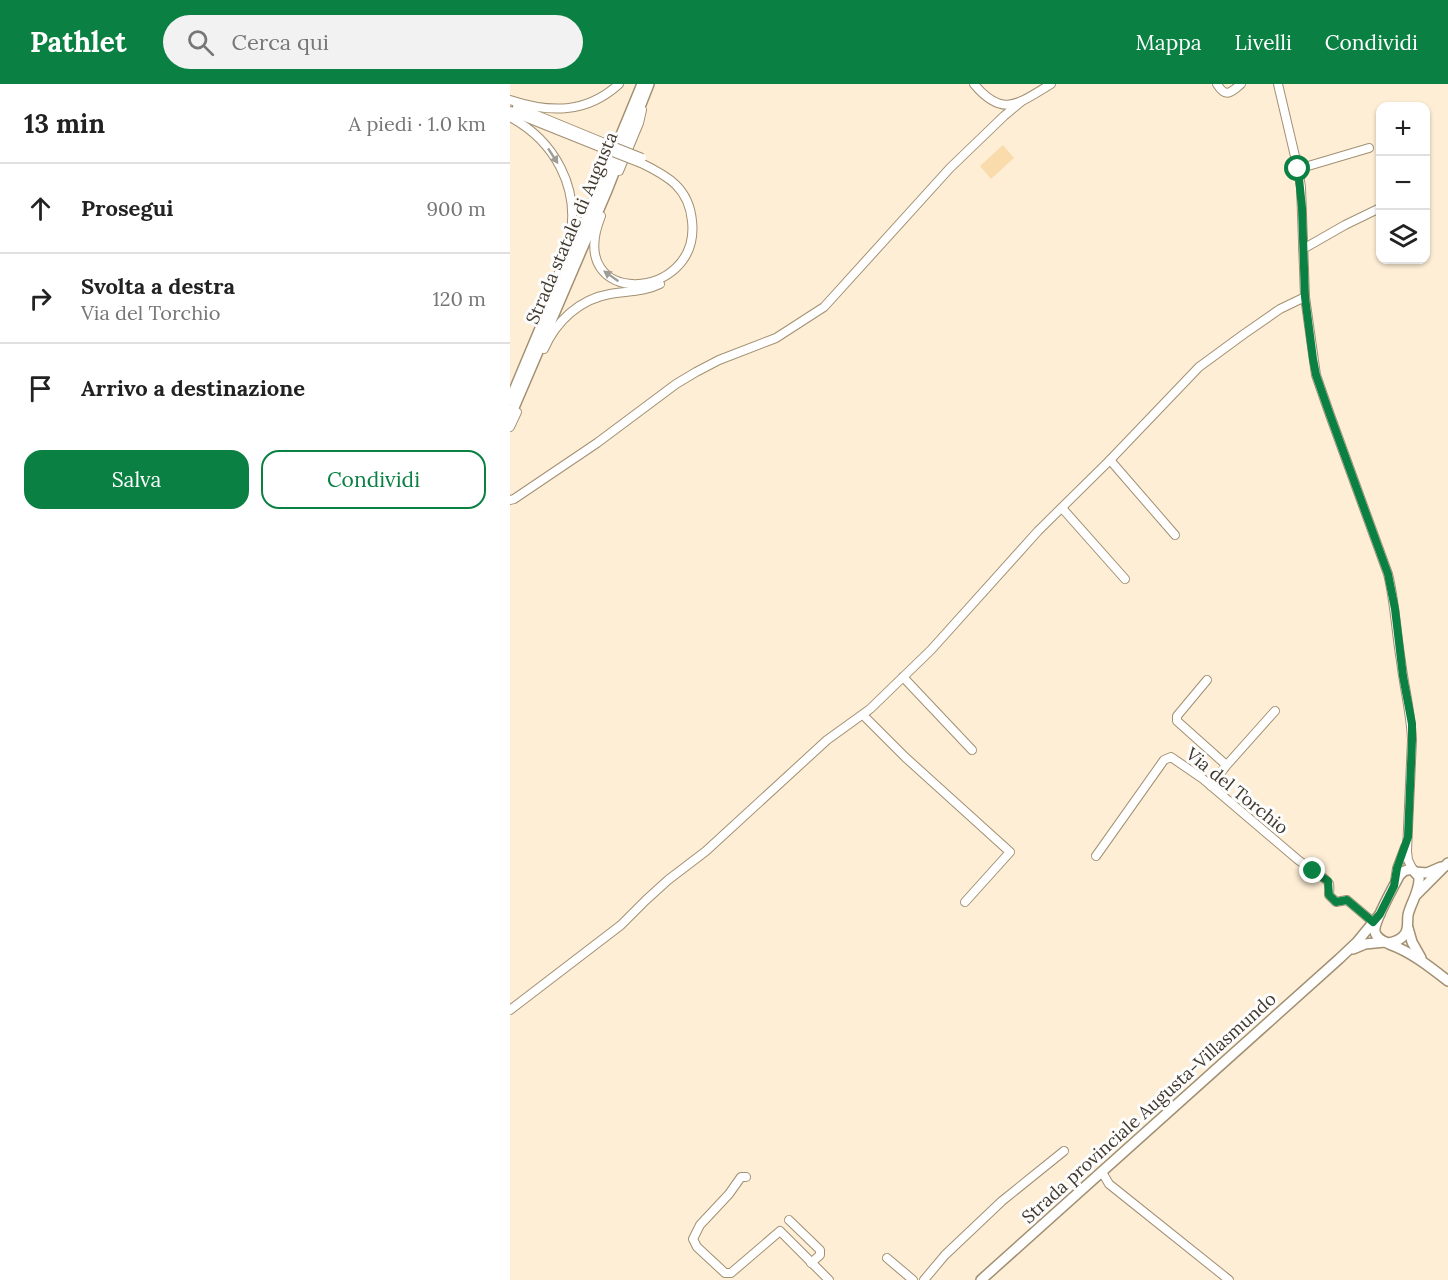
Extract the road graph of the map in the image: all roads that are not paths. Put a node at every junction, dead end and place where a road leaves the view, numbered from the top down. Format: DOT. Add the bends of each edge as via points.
graph roads {
  1 [pos="619,84"];
  2 [pos="974,84"];
  3 [pos="1051,84"];
  4 [pos="1217,84"];
  5 [pos="1242,84"];
  6 [pos="1278,84"];
  7 [pos="645,87"];
  8 [pos="990,100"];
  9 [pos="1022,101"];
  10 [pos="510,102"];
  11 [pos="510,111"];
  12 [pos="1004,116"];
  13 [pos="510,117"];
  14 [pos="601,144"];
  15 [pos="1369,148"];
  16 [pos="642,161"];
  17 [pos="1298,169"];
  18 [pos="1376,210"];
  19 [pos="1303,249"];
  20 [pos="1305,297"];
  21 [pos="510,395"];
  22 [pos="510,400"];
  23 [pos="510,417"];
  24 [pos="510,427"];
  25 [pos="1110,460"];
  26 [pos="510,500"];
  27 [pos="1062,508"];
  28 [pos="1175,535"];
  29 [pos="1125,579"];
  30 [pos="903,677"];
  31 [pos="1207,680"];
  32 [pos="1275,711"];
  33 [pos="863,715"];
  34 [pos="972,750"];
  35 [pos="1225,767"];
  36 [pos="1211,786"];
  37 [pos="1408,837"];
  38 [pos="1096,856"];
  39 [pos="1448,863"];
  40 [pos="1414,871"];
  41 [pos="1394,886"];
  42 [pos="1414,898"];
  43 [pos="965,902"];
  44 [pos="1377,918"];
  45 [pos="1408,927"];
  46 [pos="1387,943"];
  47 [pos="1339,959"];
  48 [pos="1425,963"];
  49 [pos="1448,981"];
  50 [pos="510,1010"];
  51 [pos="1064,1151"];
  52 [pos="1102,1172"];
  53 [pos="746,1177"];
  54 [pos="789,1220"];
  55 [pos="886,1258"];
  56 [pos="811,1263"];
  57 [pos="829,1280"];
  58 [pos="913,1280"];
  59 [pos="924,1280"];
  60 [pos="981,1280"];
  61 [pos="1229,1280"];
  1 -- 10 [label="street" via="591,103 573,108"];
  2 -- 8 [label="street"];
  3 -- 9 [label="street"];
  4 -- 5 [label="street" via="1229,93"];
  6 -- 17 [label="street"];
  16 -- 7 [label="street, one-way" via="682,191 691,212 692,237 678,266 664,278 634,285 607,275 599,266 593,238 639,123"];
  7 -- 22 [label="main road, Strada statale di Augusta"];
  7 -- 23 [label="main road, Strada statale di Augusta" via="606,193"];
  8 -- 9 [label="street" via="1007,105"];
  8 -- 12 [label="street"];
  9 -- 12 [label="street"];
  10 -- 14 [label="street"];
  11 -- 14 [label="street"];
  12 -- 26 [label="street" via="950,168 824,307 776,338 719,360 676,384 597,443"];
  13 -- 21 [label="street, one-way" via="532,132 556,160 566,177 573,218 557,278"];
  14 -- 16 [label="street, bridge"];
  15 -- 17 [label="street"];
  16 -- 24 [label="street" via="659,166 686,187 698,222 691,255 667,282 650,289 592,299 561,321 548,340"];
  17 -- 19 [label="street"];
  18 -- 19 [label="street"];
  19 -- 20 [label="street"];
  20 -- 25 [label="street" via="1280,309 1199,367"];
  20 -- 37 [label="street" via="1316,375 1391,587 1412,724"];
  25 -- 27 [label="street"];
  25 -- 28 [label="street"];
  27 -- 29 [label="street"];
  27 -- 30 [label="street"];
  30 -- 33 [label="street"];
  30 -- 34 [label="street"];
  31 -- 35 [label="street" via="1176,719"];
  32 -- 35 [label="street"];
  33 -- 43 [label="street" via="1010,852"];
  33 -- 50 [label="street" via="827,740 621,924"];
  35 -- 36 [label="street"];
  36 -- 38 [label="street, Via del Torchio" via="1171,757 1164,760"];
  36 -- 44 [label="street, Via del Torchio" via="1328,881 1329,895 1336,902 1347,900"];
  37 -- 40 [label="street" via="1408,860"];
  37 -- 41 [label="street"];
  39 -- 40 [label="main road" via="1432,871"];
  39 -- 42 [label="main road"];
  40 -- 41 [label="main road" via="1401,873"];
  40 -- 42 [label="main road" via="1419,882"];
  41 -- 44 [label="main road"];
  42 -- 45 [label="main road"];
  44 -- 46 [label="main road" via="1375,930"];
  44 -- 47 [label="main road"];
  45 -- 46 [label="main road" via="1399,940"];
  45 -- 48 [label="main road"];
  46 -- 47 [label="main road" via="1361,945"];
  46 -- 48 [label="main road"];
  47 -- 52 [label="main road, Strada provinciale Augusta-Villasmundo"];
  48 -- 49 [label="main road"];
  51 -- 59 [label="street" via="1002,1201"];
  52 -- 60 [label="main road, Strada provinciale Augusta-Villasmundo"];
  52 -- 61 [label="street" via="1109,1184"];
  53 -- 56 [label="street" via="700,1225 694,1243 728,1274 780,1231"];
  54 -- 56 [label="street" via="820,1250"];
  55 -- 58 [label="street"];
  56 -- 57 [label="street"];
}
